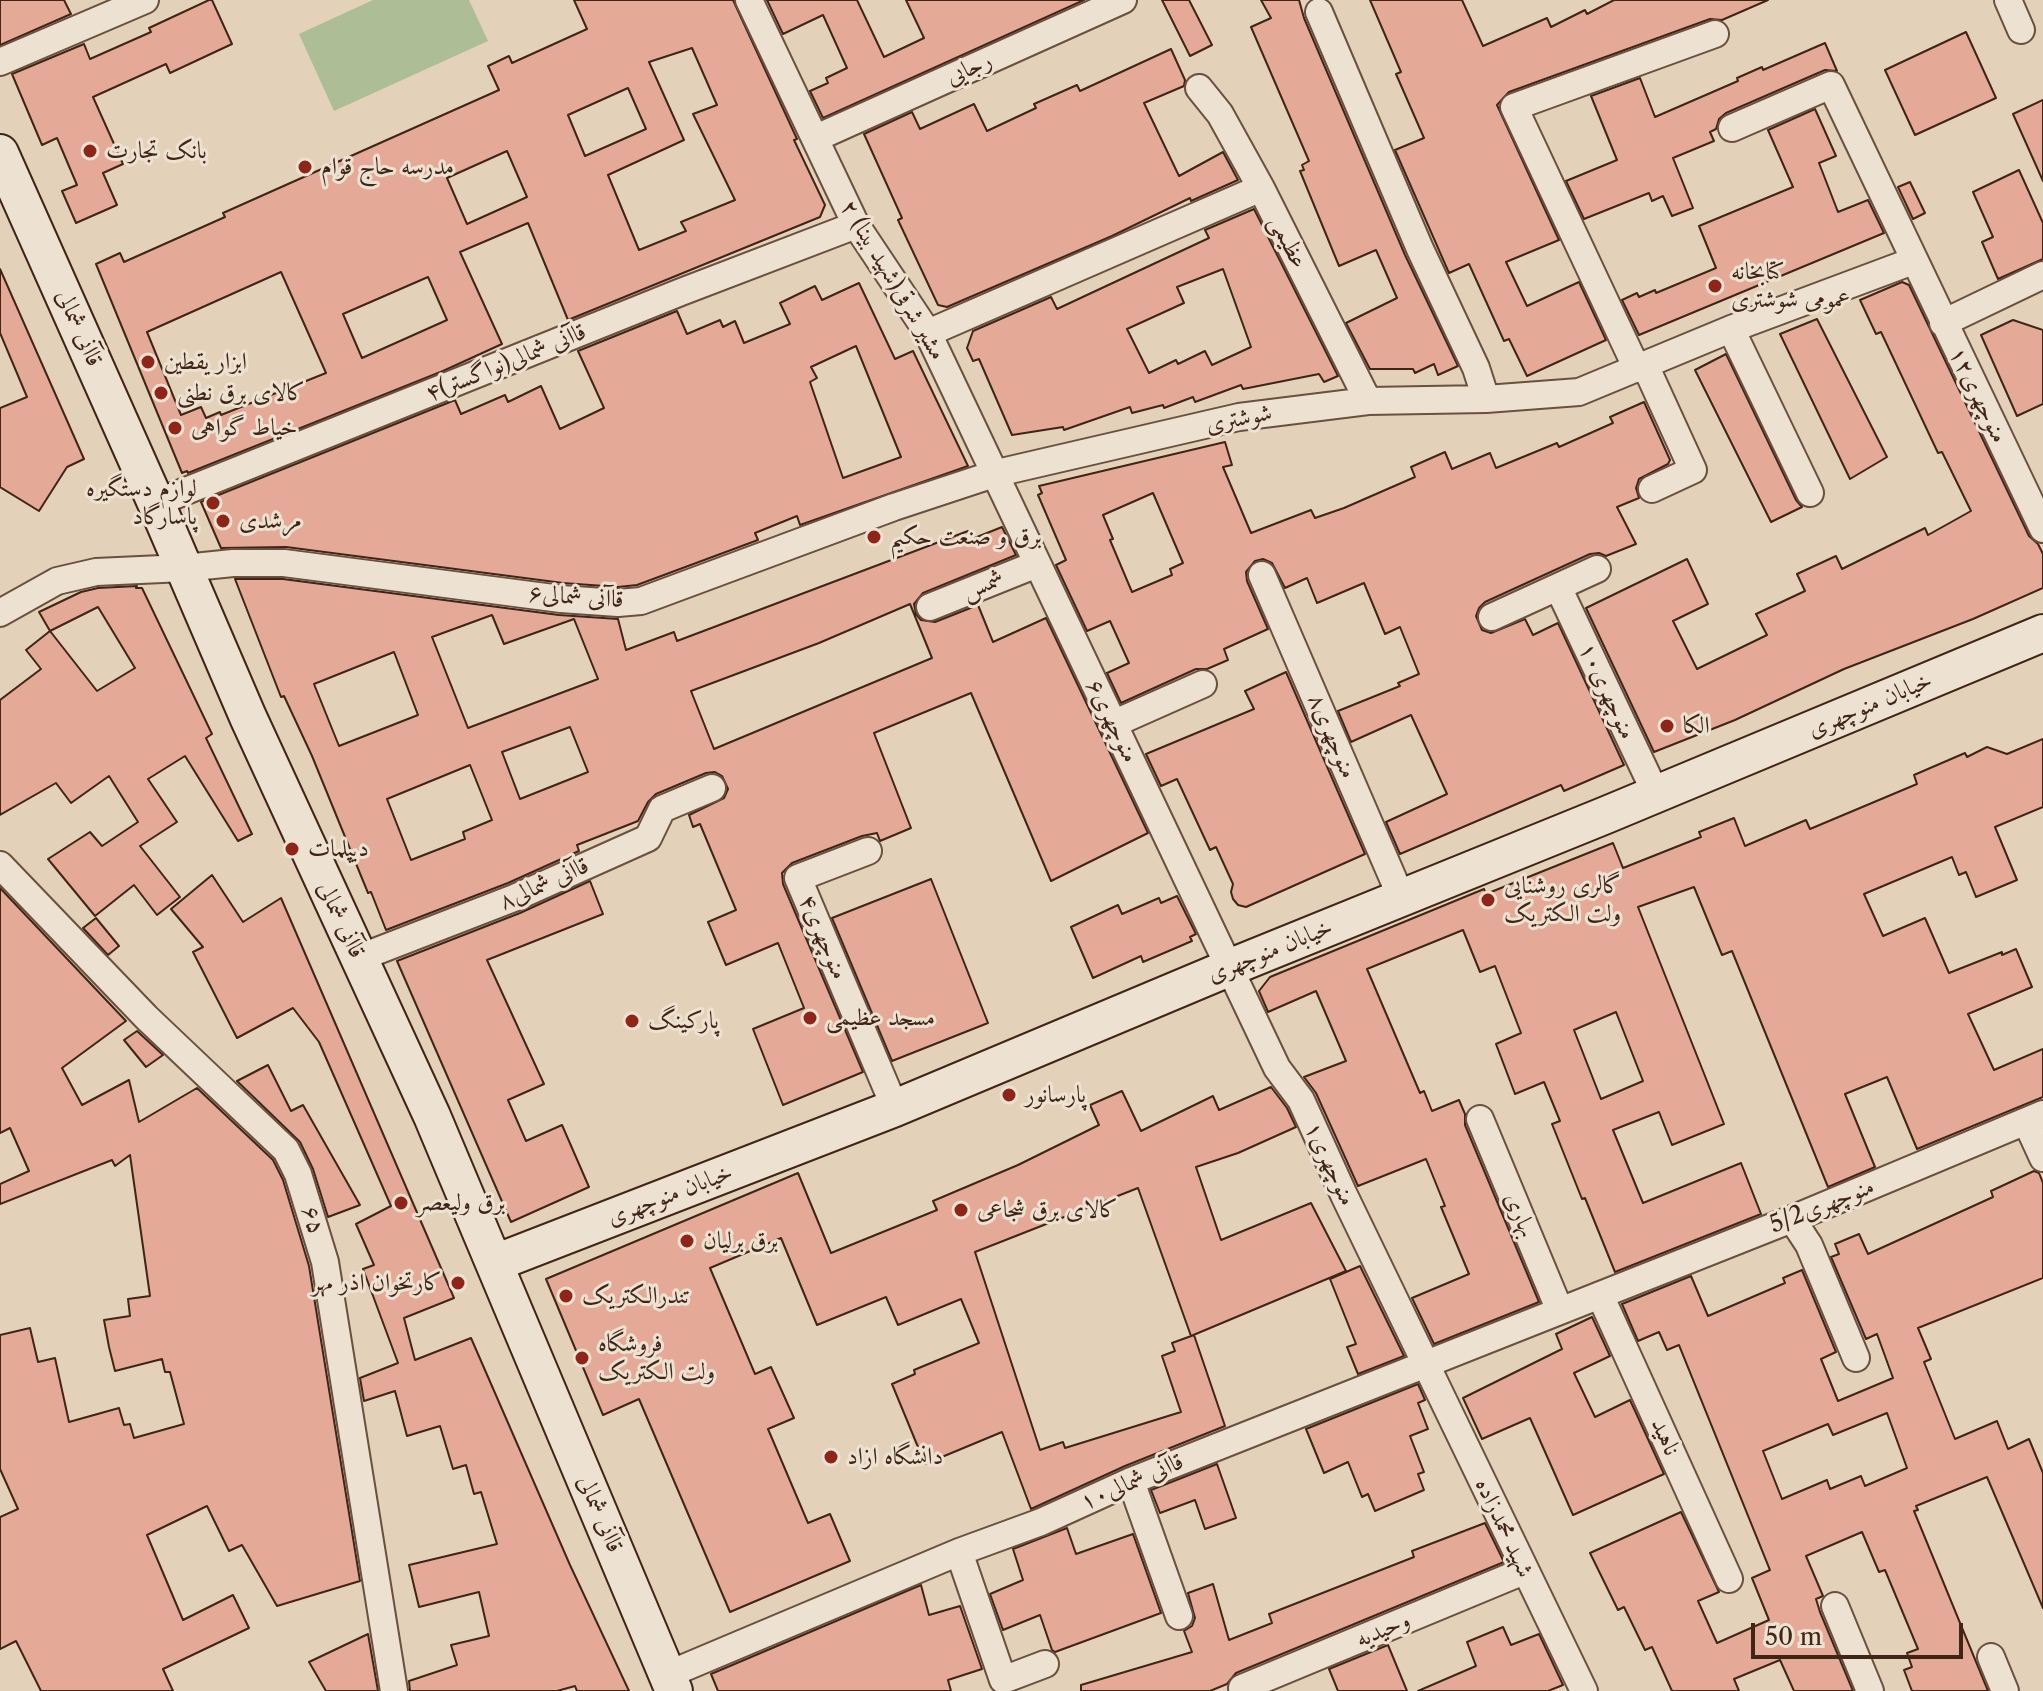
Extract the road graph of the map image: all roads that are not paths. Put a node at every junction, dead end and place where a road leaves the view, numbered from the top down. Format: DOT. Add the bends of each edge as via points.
graph roads {
  1 [pos="145,0"];
  2 [pos="749,0"];
  3 [pos="1123,0"];
  4 [pos="2008,0"];
  5 [pos="1319,12"];
  6 [pos="2021,30"];
  7 [pos="1715,34"];
  8 [pos="0,62"];
  9 [pos="1199,88"];
  10 [pos="1732,128"];
  11 [pos="816,138"];
  12 [pos="0,153"];
  13 [pos="1261,188"];
  14 [pos="856,225"];
  15 [pos="1913,261"];
  16 [pos="2043,275"];
  17 [pos="1943,323"];
  18 [pos="1731,329"];
  19 [pos="928,333"];
  20 [pos="1641,367"];
  21 [pos="1486,399"];
  22 [pos="1368,401"];
  23 [pos="997,473"];
  24 [pos="1652,489"];
  25 [pos="1810,493"];
  26 [pos="156,503"];
  27 [pos="2043,529"];
  28 [pos="1037,564"];
  29 [pos="184,568"];
  30 [pos="1597,569"];
  31 [pos="1262,575"];
  32 [pos="1558,587"];
  33 [pos="930,607"];
  34 [pos="0,613"];
  35 [pos="1492,617"];
  36 [pos="2043,633"];
  37 [pos="1203,684"];
  38 [pos="1113,724"];
  39 [pos="712,788"];
  40 [pos="1656,794"];
  41 [pos="868,851"];
  42 [pos="0,865"];
  43 [pos="1401,897"];
  44 [pos="359,958"];
  45 [pos="1231,967"];
  46 [pos="895,1108"];
  47 [pos="2035,1118"];
  48 [pos="1480,1119"];
  49 [pos="2043,1158"];
  50 [pos="1792,1219"];
  51 [pos="495,1263"];
  52 [pos="1600,1295"];
  53 [pos="1560,1311"];
  54 [pos="1856,1358"];
  55 [pos="1427,1363"];
  56 [pos="1131,1481"];
  57 [pos="959,1552"];
  58 [pos="1524,1571"];
  59 [pos="1729,1579"];
  60 [pos="1835,1606"];
  61 [pos="1179,1616"];
  62 [pos="1991,1657"];
  63 [pos="1045,1664"];
  64 [pos="670,1683"];
  65 [pos="1242,1688"];
  66 [pos="394,1691"];
  67 [pos="1584,1691"];
  68 [pos="1870,1691"];
  69 [pos="2005,1691"];
  1 -- 8 [label="street"];
  2 -- 11 [label="street, ۲ مشیر شرقی(شهید بینا)"];
  3 -- 11 [label="street, رجایی"];
  4 -- 6 [label="street"];
  5 -- 21 [label="street"];
  7 -- 20 [label="street" via="1514,107"];
  9 -- 13 [label="street, عظیمی" via="1220,114"];
  10 -- 15 [label="street, منوچهری۱۲" via="1831,85"];
  11 -- 14 [label="street, ۲ مشیر شرقی(شهید بینا)"];
  12 -- 26 [label="street, قاآنی شمالی"];
  13 -- 19 [label="street"];
  13 -- 22 [label="street, عظیمی"];
  14 -- 19 [label="street, ۲ مشیر شرقی(شهید بینا)"];
  14 -- 26 [label="street, ۴قاآنی شمالی(نواگستر)"];
  15 -- 17 [label="street, منوچهری۱۲"];
  15 -- 18 [label="street, شوشتری"];
  16 -- 17 [label="street"];
  17 -- 27 [label="street, منوچهری۱۲"];
  18 -- 20 [label="street, شوشتری"];
  18 -- 25 [label="street"];
  19 -- 23 [label="street, ۲ مشیر شرقی(شهید بینا)"];
  20 -- 21 [label="street, شوشتری" via="1579,392"];
  20 -- 24 [label="street" via="1693,470"];
  21 -- 22 [label="street, شوشتری"];
  22 -- 23 [label="street, شوشتری" via="1239,417"];
  23 -- 28 [label="street, منوچهری۶"];
  23 -- 29 [label="street, قاآنی شمالی۶" via="641,601 561,599 284,563"];
  26 -- 29 [label="street, قاآنی شمالی"];
  28 -- 33 [label="street, شمس"];
  28 -- 38 [label="street, منوچهری۶"];
  29 -- 34 [label="street, قاآنی شمالی۶" via="96,572 57,581"];
  29 -- 44 [label="street, قاآنی شمالی"];
  30 -- 32 [label="street"];
  31 -- 43 [label="street, منوچهری۸"];
  32 -- 35 [label="street"];
  32 -- 40 [label="street, منوچهری۱۰"];
  36 -- 40 [label="street, خیابان منوچهری"];
  37 -- 38 [label="street"];
  38 -- 45 [label="street, منوچهری۶"];
  39 -- 44 [label="street, قاآنی شمالی۸" via="662,809 648,838 514,898"];
  40 -- 43 [label="street, خیابان منوچهری"];
  41 -- 46 [label="street, منوچهری۴" via="798,878"];
  42 -- 66 [label="street, ۶۵" via="146,1017 286,1150 298,1174 325,1262"];
  43 -- 45 [label="street, خیابان منوچهری"];
  44 -- 51 [label="street, قاآنی شمالی"];
  45 -- 46 [label="street, خیابان منوچهری"];
  45 -- 55 [label="street, منوچهری۱"];
  46 -- 51 [label="street, خیابان منوچهری"];
  47 -- 49 [label="street"];
  47 -- 50 [label="street, 5/2منوچهری"];
  48 -- 53 [label="street, بهاری"];
  50 -- 52 [label="street, 5/2منوچهری"];
  50 -- 54 [label="street" via="1809,1245"];
  51 -- 64 [label="street, قاآنی شمالی"];
  52 -- 53 [label="street, قاآنی شمالی۱۰"];
  52 -- 59 [label="street, ناهید"];
  53 -- 55 [label="street, قاآنی شمالی۱۰"];
  55 -- 56 [label="street, قاآنی شمالی۱۰"];
  55 -- 58 [label="street, شهید محمدزاده"];
  56 -- 57 [label="street, قاآنی شمالی۱۰"];
  56 -- 61 [label="street"];
  57 -- 63 [label="street" via="1003,1680"];
  57 -- 64 [label="street, قاآنی شمالی۱۰"];
  58 -- 65 [label="street, وحیدیه"];
  58 -- 67 [label="street, شهید محمدزاده"];
  60 -- 68 [label="street"];
  62 -- 69 [label="street"];
}
